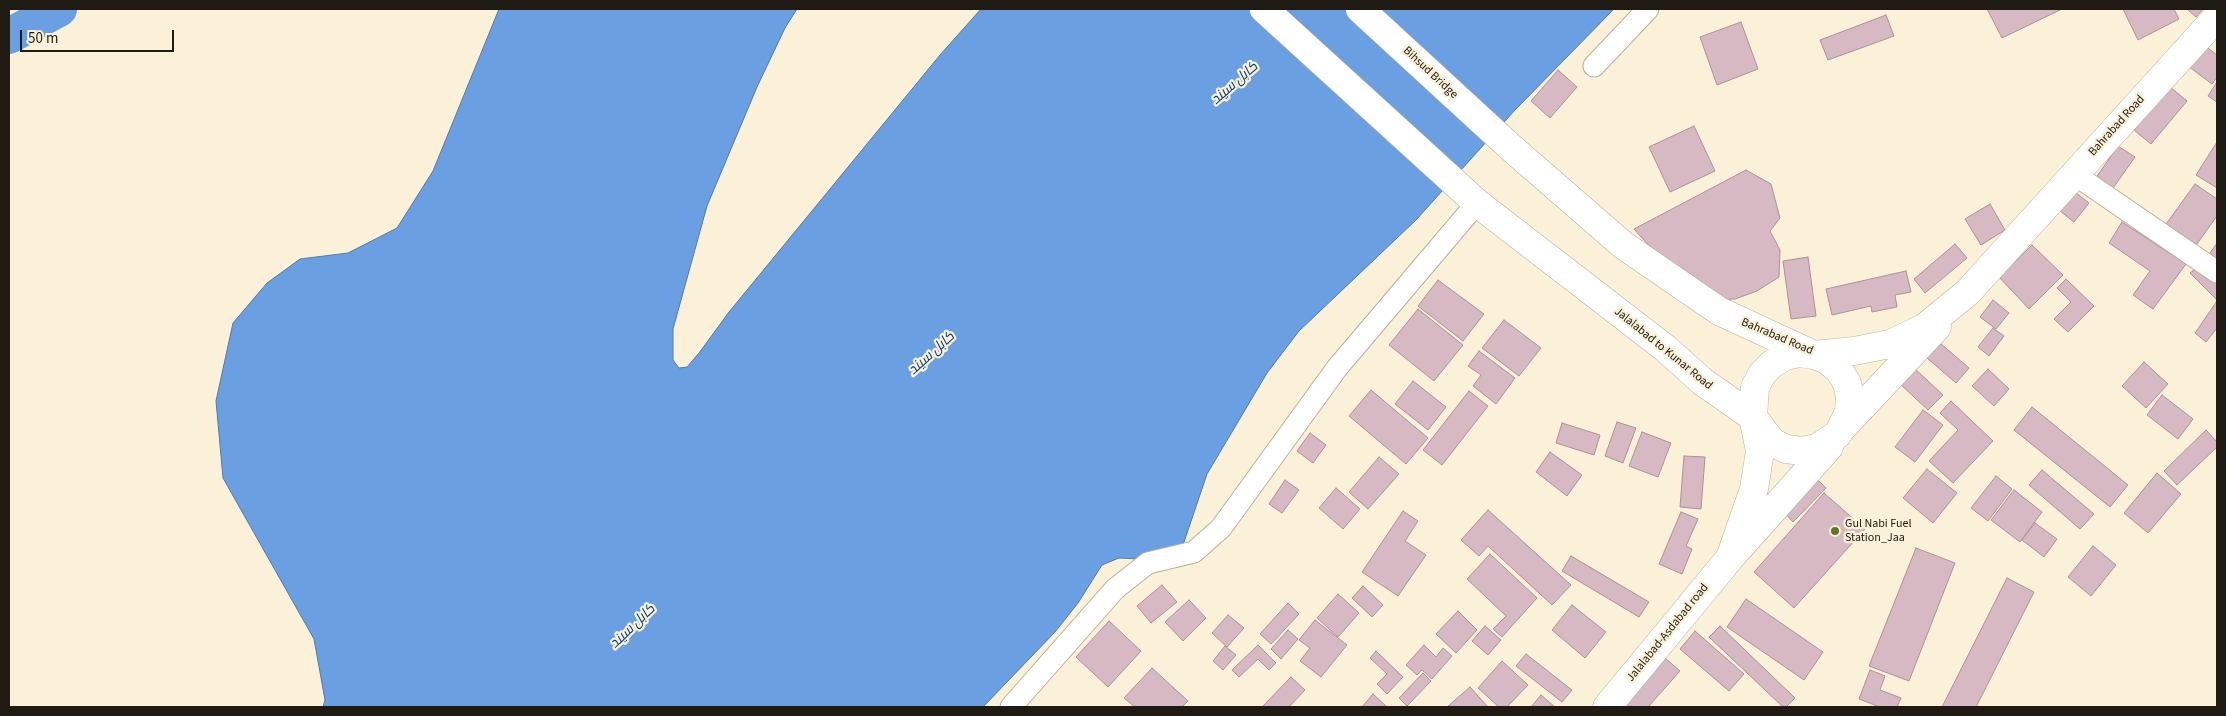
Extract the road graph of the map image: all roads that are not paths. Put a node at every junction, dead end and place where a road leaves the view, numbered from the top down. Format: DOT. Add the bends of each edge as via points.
graph roads {
  1 [pos="1264,9"];
  2 [pos="1360,9"];
  3 [pos="1648,9"];
  4 [pos="2217,17"];
  5 [pos="1594,66"];
  6 [pos="1501,138"];
  7 [pos="2074,174"];
  8 [pos="1468,196"];
  9 [pos="2217,272"];
  10 [pos="1968,292"];
  11 [pos="1814,355"];
  12 [pos="1753,417"];
  13 [pos="1837,434"];
  14 [pos="1730,558"];
  15 [pos="1011,707"];
  16 [pos="1607,707"];
  1 -- 8 [label="main road, Jalalabad to Kunar Road"];
  2 -- 6 [label="main road, Bihsud Bridge"];
  3 -- 5 [label="street"];
  4 -- 7 [label="main road, Bahrabad Road"];
  6 -- 11 [label="main road, Bahrabad Road" via="1623,245 1711,306"];
  7 -- 9 [label="street"];
  7 -- 10 [label="main road, Bahrabad Road"];
  8 -- 12 [label="main road, Jalalabad to Kunar Road"];
  8 -- 15 [label="street" via="1221,528 1194,552 1148,564 1115,589"];
  10 -- 11 [label="main road, Bahrabad Road" via="1924,328 1890,344"];
  10 -- 13 [label="main road"];
  11 -- 12 [label="main road" via="1792,355 1772,364 1762,374 1755,387"];
  11 -- 13 [label="main road" via="1828,360 1847,383 1850,412"];
  12 -- 13 [label="main road" via="1772,442 1786,448 1802,451 1817,448"];
  12 -- 14 [label="main road" via="1760,451 1754,489"];
  13 -- 14 [label="main road, Jalalabad-Asdabad road" via="1830,448"];
  14 -- 16 [label="main road, Jalalabad-Asdabad road"];
}
